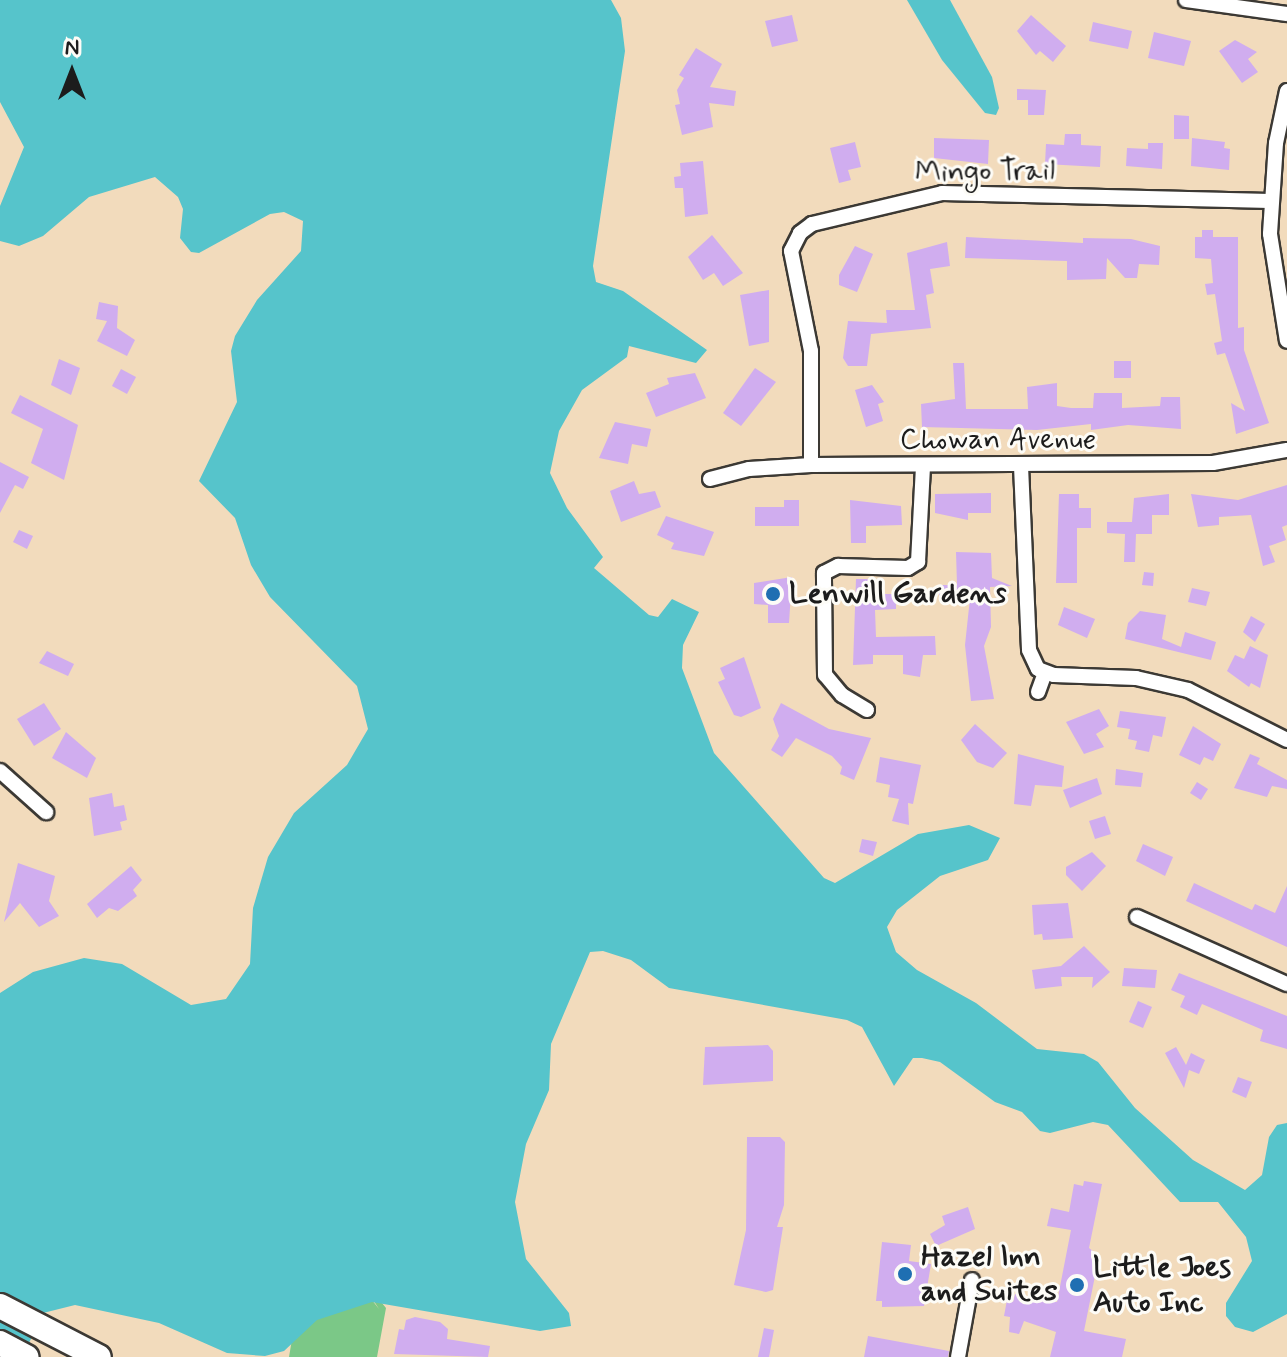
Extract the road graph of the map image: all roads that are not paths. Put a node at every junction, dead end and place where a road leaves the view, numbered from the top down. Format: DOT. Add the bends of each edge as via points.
graph roads {
  1 [pos="1186,0"];
  2 [pos="1287,14"];
  3 [pos="1287,91"];
  4 [pos="1270,201"];
  5 [pos="781,231"];
  6 [pos="795,239"];
  7 [pos="1287,341"];
  8 [pos="1287,450"];
  9 [pos="811,465"];
  10 [pos="923,466"];
  11 [pos="1021,466"];
  12 [pos="710,479"];
  13 [pos="1045,673"];
  14 [pos="1038,692"];
  15 [pos="867,710"];
  16 [pos="1287,740"];
  17 [pos="0,771"];
  18 [pos="46,812"];
  19 [pos="1137,917"];
  20 [pos="1287,984"];
  21 [pos="972,1280"];
  22 [pos="0,1306"];
  23 [pos="0,1343"];
  24 [pos="26,1357"];
  25 [pos="99,1357"];
  26 [pos="958,1357"];
  1 -- 2 [label="street"];
  3 -- 4 [label="street"];
  4 -- 6 [label="street, Mingo Trail" via="942,193 812,224"];
  4 -- 7 [label="street" via="1271,257"];
  5 -- 6 [label="street"];
  6 -- 9 [label="street" via="791,262 811,351"];
  8 -- 11 [label="street, Chowan Avenue" via="1213,463"];
  9 -- 10 [label="street, Chowan Avenue"];
  9 -- 12 [label="street, Chowan Avenue" via="749,469"];
  10 -- 11 [label="street, Chowan Avenue"];
  10 -- 15 [label="street" via="918,562 908,568 838,566 824,573 825,675 842,695"];
  11 -- 13 [label="street" via="1029,650"];
  13 -- 14 [label="street"];
  13 -- 16 [label="street" via="1136,678 1188,690"];
  17 -- 18 [label="street"];
  19 -- 20 [label="street"];
  21 -- 26 [label="street"];
  22 -- 25 [label="main road"];
  23 -- 24 [label="main road"];
}
